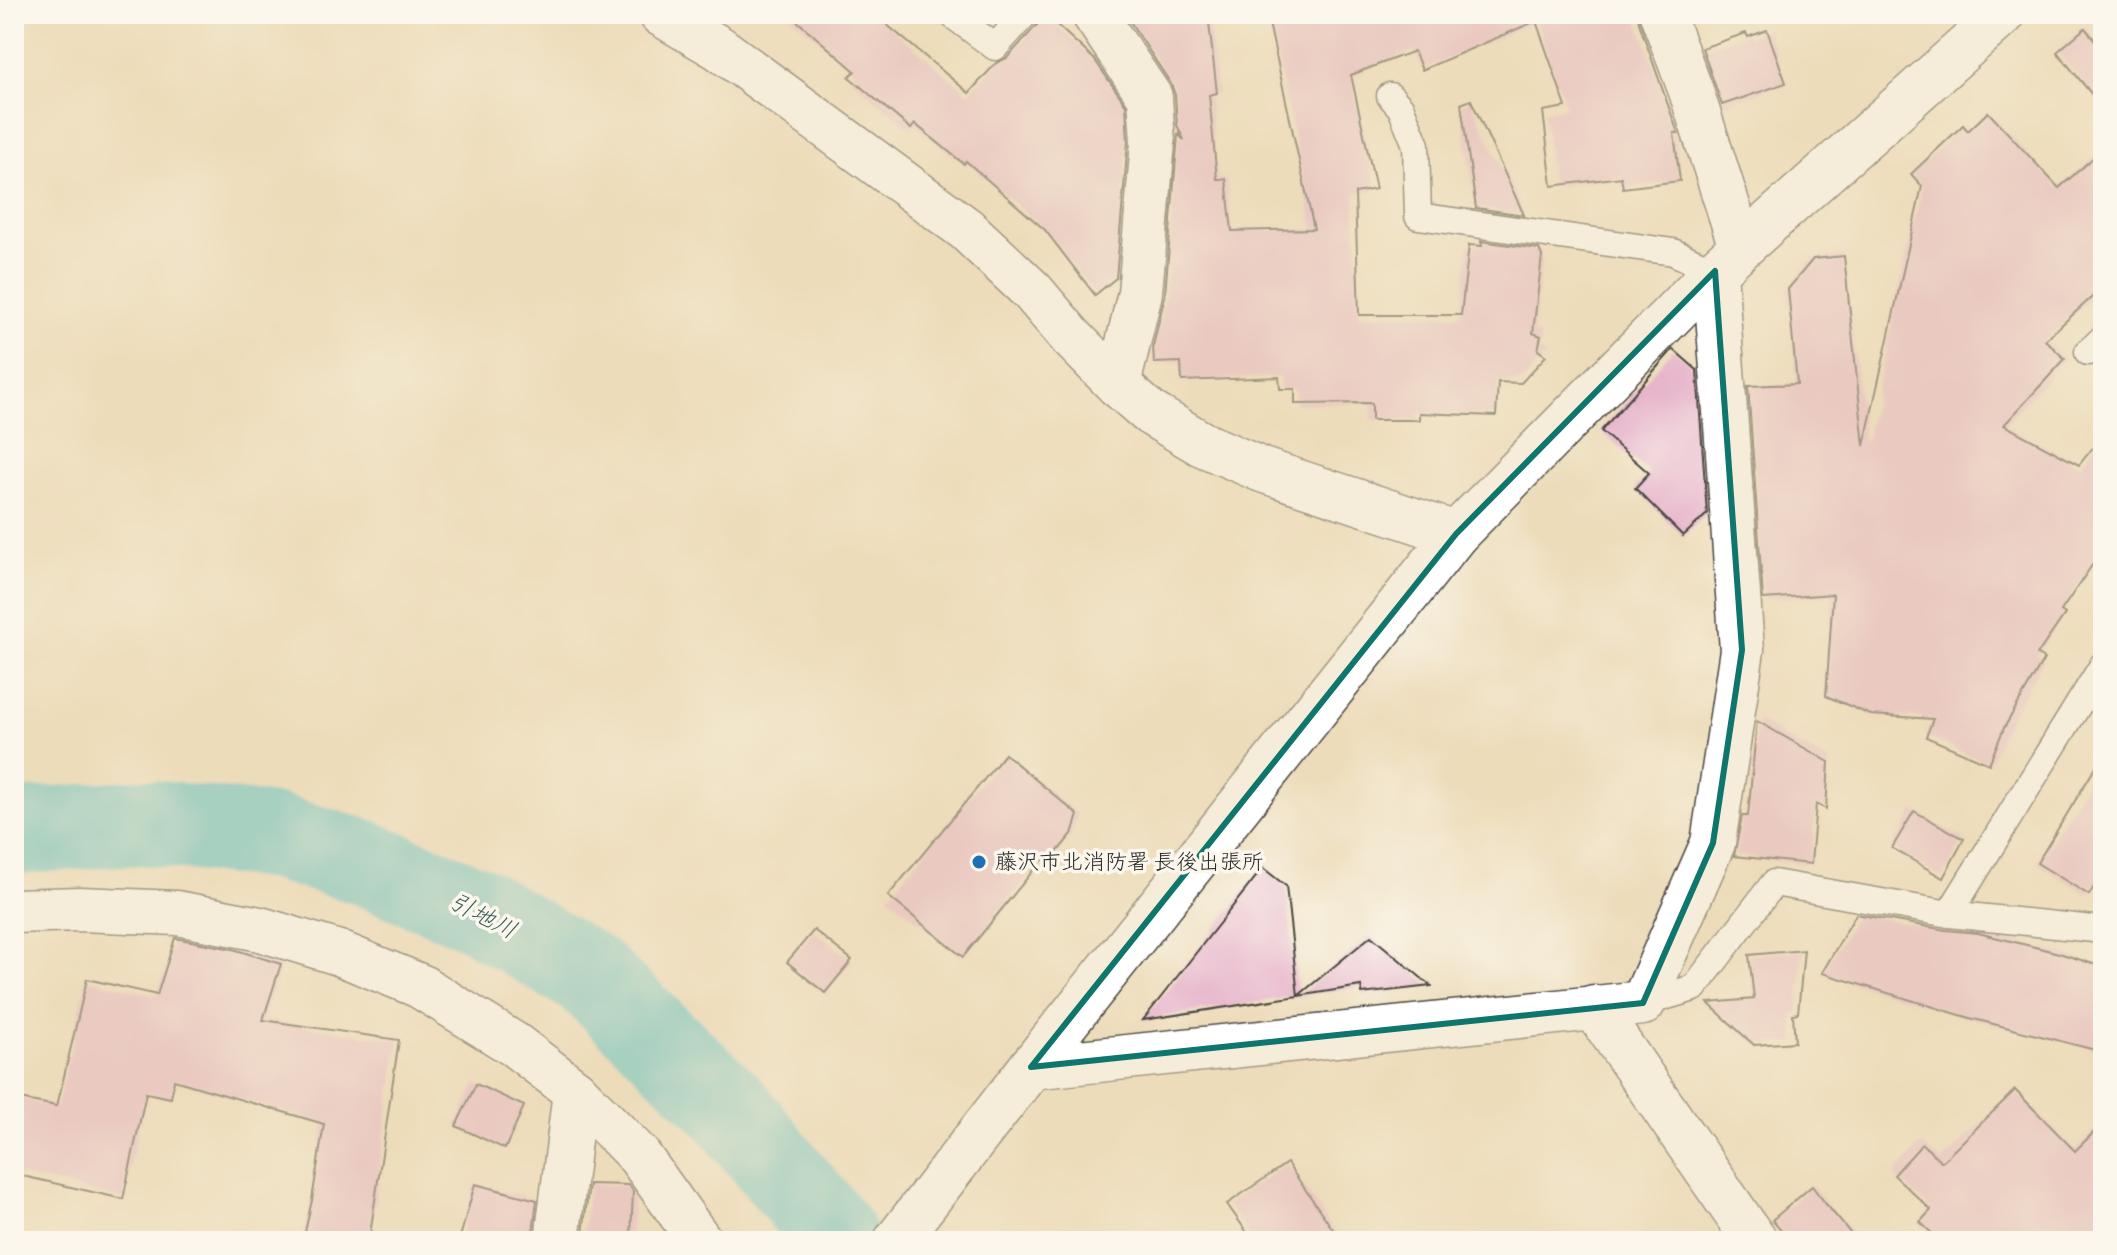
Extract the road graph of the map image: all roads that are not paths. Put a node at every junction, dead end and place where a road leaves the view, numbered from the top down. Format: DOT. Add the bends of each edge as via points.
graph roads {
  1 [pos="661,14"];
  2 [pos="951,14"];
  3 [pos="1025,14"];
  4 [pos="1094,14"];
  5 [pos="1662,14"];
  6 [pos="2003,14"];
  7 [pos="1390,96"];
  8 [pos="1728,259"];
  9 [pos="1118,385"];
  10 [pos="1456,534"];
  11 [pos="2103,665"];
  12 [pos="14,911"];
  13 [pos="1949,914"];
  14 [pos="2103,930"];
  15 [pos="1643,1003"];
  16 [pos="1594,1007"];
  17 [pos="1031,1067"];
  18 [pos="575,1091"];
  19 [pos="557,1241"];
  20 [pos="700,1241"];
  21 [pos="896,1241"];
  22 [pos="1755,1241"];
  1 -- 9 [label="street" via="719,48 966,229 1032,291"];
  2 -- 3 [label="lane" via="995,47"];
  4 -- 9 [label="street" via="1150,97 1153,142 1140,293"];
  5 -- 8 [label="street" via="1691,91"];
  6 -- 8 [label="street"];
  7 -- 8 [label="lane" via="1401,108 1416,145 1418,216"];
  8 -- 10 [label="street"];
  8 -- 15 [label="street" via="1742,650 1713,843"];
  9 -- 10 [label="street" via="1150,413 1202,444 1262,470"];
  10 -- 17 [label="street"];
  11 -- 13 [label="lane"];
  12 -- 18 [label="street" via="177,913 260,929 339,953 420,986 515,1045"];
  13 -- 14 [label="lane"];
  13 -- 15 [label="lane" via="1774,883 1694,988"];
  15 -- 16 [label="street"];
  16 -- 17 [label="street"];
  16 -- 22 [label="street"];
  17 -- 21 [label="street"];
  18 -- 19 [label="street"];
  18 -- 20 [label="street" via="639,1156"];
}
